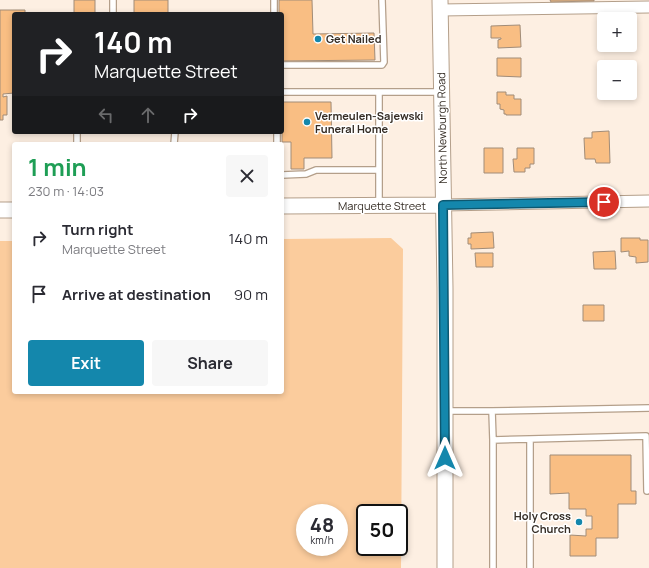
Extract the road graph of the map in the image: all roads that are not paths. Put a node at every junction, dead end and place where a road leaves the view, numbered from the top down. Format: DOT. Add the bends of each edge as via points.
graph roads {
  1 [pos="113,0"];
  2 [pos="274,0"];
  3 [pos="382,0"];
  4 [pos="440,5"];
  5 [pos="649,7"];
  6 [pos="114,12"];
  7 [pos="274,12"];
  8 [pos="284,65"];
  9 [pos="284,92"];
  10 [pos="379,92"];
  11 [pos="441,92"];
  12 [pos="379,170"];
  13 [pos="284,175"];
  14 [pos="649,201"];
  15 [pos="443,205"];
  16 [pos="284,206"];
  17 [pos="379,206"];
  18 [pos="0,210"];
  19 [pos="12,210"];
  20 [pos="649,408"];
  21 [pos="445,411"];
  22 [pos="492,411"];
  23 [pos="647,436"];
  24 [pos="530,439"];
  25 [pos="493,440"];
  26 [pos="646,491"];
  27 [pos="445,568"];
  28 [pos="493,568"];
  29 [pos="530,568"];
  1 -- 6 [label="lane"];
  2 -- 7 [label="lane"];
  3 -- 8 [label="lane" via="382,65"];
  4 -- 5 [label="street"];
  4 -- 11 [label="main road, North Newburgh Road"];
  9 -- 10 [label="lane"];
  10 -- 11 [label="lane"];
  10 -- 12 [label="lane"];
  11 -- 15 [label="main road, North Newburgh Road"];
  12 -- 13 [label="lane" via="316,170 306,174"];
  12 -- 17 [label="lane"];
  14 -- 15 [label="street, Marquette Street"];
  15 -- 17 [label="main road, Marquette Street"];
  15 -- 21 [label="main road, North Newburgh Road"];
  16 -- 17 [label="main road, Marquette Street"];
  18 -- 19 [label="main road"];
  20 -- 22 [label="lane"];
  21 -- 22 [label="lane"];
  21 -- 27 [label="main road, North Newburgh Road"];
  22 -- 25 [label="lane"];
  23 -- 24 [label="lane"];
  23 -- 26 [label="lane"];
  24 -- 25 [label="lane"];
  24 -- 29 [label="lane"];
  25 -- 28 [label="lane"];
}
